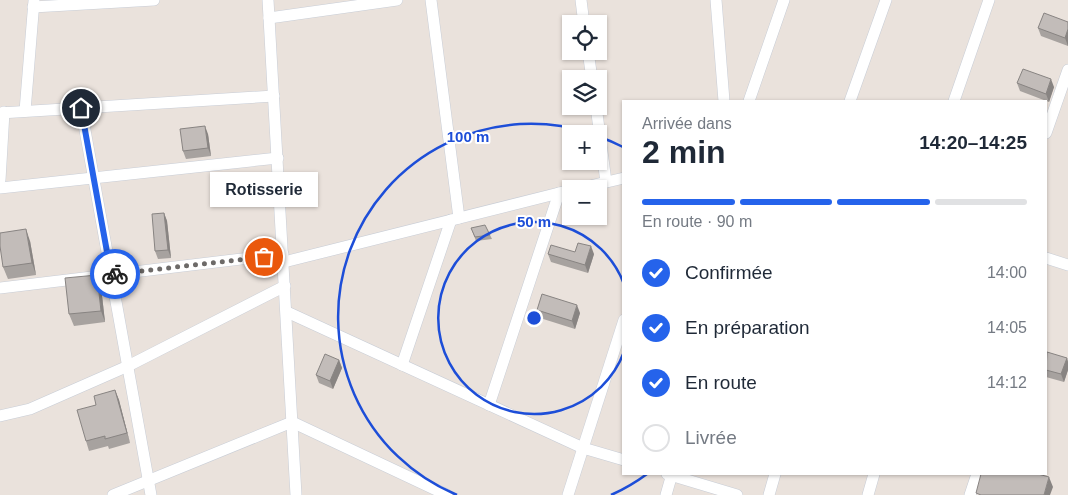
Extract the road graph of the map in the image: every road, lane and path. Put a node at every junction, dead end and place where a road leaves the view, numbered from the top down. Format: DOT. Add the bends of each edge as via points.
graph roads {
  1 [pos="154,0"];
  2 [pos="268,0"];
  3 [pos="397,0"];
  4 [pos="431,0"];
  5 [pos="581,0"];
  6 [pos="716,0"];
  7 [pos="784,0"];
  8 [pos="886,0"];
  9 [pos="989,0"];
  10 [pos="33,4"];
  11 [pos="583,15"];
  12 [pos="269,18"];
  13 [pos="1068,70"];
  14 [pos="274,96"];
  15 [pos="724,100"];
  16 [pos="749,100"];
  17 [pos="850,100"];
  18 [pos="954,100"];
  19 [pos="81,108"];
  20 [pos="25,111"];
  21 [pos="2,113"];
  22 [pos="597,115"];
  23 [pos="1047,130"];
  24 [pos="278,158"];
  25 [pos="93,177"];
  26 [pos="622,178"];
  27 [pos="0,180"];
  28 [pos="606,180"];
  29 [pos="607,182"];
  30 [pos="0,188"];
  31 [pos="562,192"];
  32 [pos="559,193"];
  33 [pos="455,219"];
  34 [pos="284,258"];
  35 [pos="1047,258"];
  36 [pos="1068,265"];
  37 [pos="111,274"];
  38 [pos="285,286"];
  39 [pos="0,288"];
  40 [pos="287,312"];
  41 [pos="622,326"];
  42 [pos="402,365"];
  43 [pos="128,366"];
  44 [pos="490,405"];
  45 [pos="0,416"];
  46 [pos="292,422"];
  47 [pos="583,448"];
  48 [pos="622,459"];
  49 [pos="671,475"];
  50 [pos="674,475"];
  51 [pos="775,475"];
  52 [pos="874,475"];
  53 [pos="977,475"];
  54 [pos="149,481"];
  55 [pos="113,495"];
  56 [pos="151,495"];
  57 [pos="296,495"];
  58 [pos="447,495"];
  59 [pos="568,495"];
  60 [pos="666,495"];
  61 [pos="737,495"];
  62 [pos="769,495"];
  63 [pos="868,495"];
  64 [pos="970,495"];
  1 -- 10 [label="street"];
  2 -- 12 [label="street"];
  3 -- 12 [label="street"];
  4 -- 33 [label="street"];
  5 -- 11 [label="street"];
  6 -- 15 [label="street"];
  7 -- 16 [label="street"];
  8 -- 17 [label="street"];
  9 -- 18 [label="street"];
  10 -- 20 [label="street"];
  12 -- 14 [label="street"];
  13 -- 23 [label="street"];
  14 -- 19 [label="street"];
  14 -- 24 [label="street"];
  19 -- 20 [label="street"];
  19 -- 25 [label="street"];
  20 -- 21 [label="street"];
  21 -- 27 [label="street"];
  22 -- 28 [label="street"];
  24 -- 25 [label="street"];
  24 -- 34 [label="street"];
  25 -- 30 [label="street"];
  25 -- 37 [label="street"];
  26 -- 29 [label="street"];
  31 -- 32 [label="street"];
  32 -- 33 [label="street"];
  32 -- 44 [label="street"];
  33 -- 34 [label="street"];
  33 -- 42 [label="street"];
  34 -- 37 [label="street"];
  34 -- 38 [label="street"];
  35 -- 36 [label="street"];
  37 -- 39 [label="street"];
  37 -- 43 [label="street"];
  38 -- 40 [label="street"];
  38 -- 43 [label="street"];
  40 -- 42 [label="street"];
  40 -- 46 [label="street"];
  41 -- 47 [label="street"];
  42 -- 44 [label="street"];
  43 -- 45 [label="street" via="30,409"];
  43 -- 54 [label="street"];
  44 -- 47 [label="street"];
  46 -- 54 [label="street"];
  46 -- 57 [label="street"];
  46 -- 58 [label="street"];
  47 -- 48 [label="street"];
  47 -- 59 [label="street"];
  49 -- 60 [label="street"];
  50 -- 61 [label="street"];
  51 -- 62 [label="street"];
  52 -- 63 [label="street"];
  53 -- 64 [label="street"];
  54 -- 55 [label="street"];
  54 -- 56 [label="street"];
}
